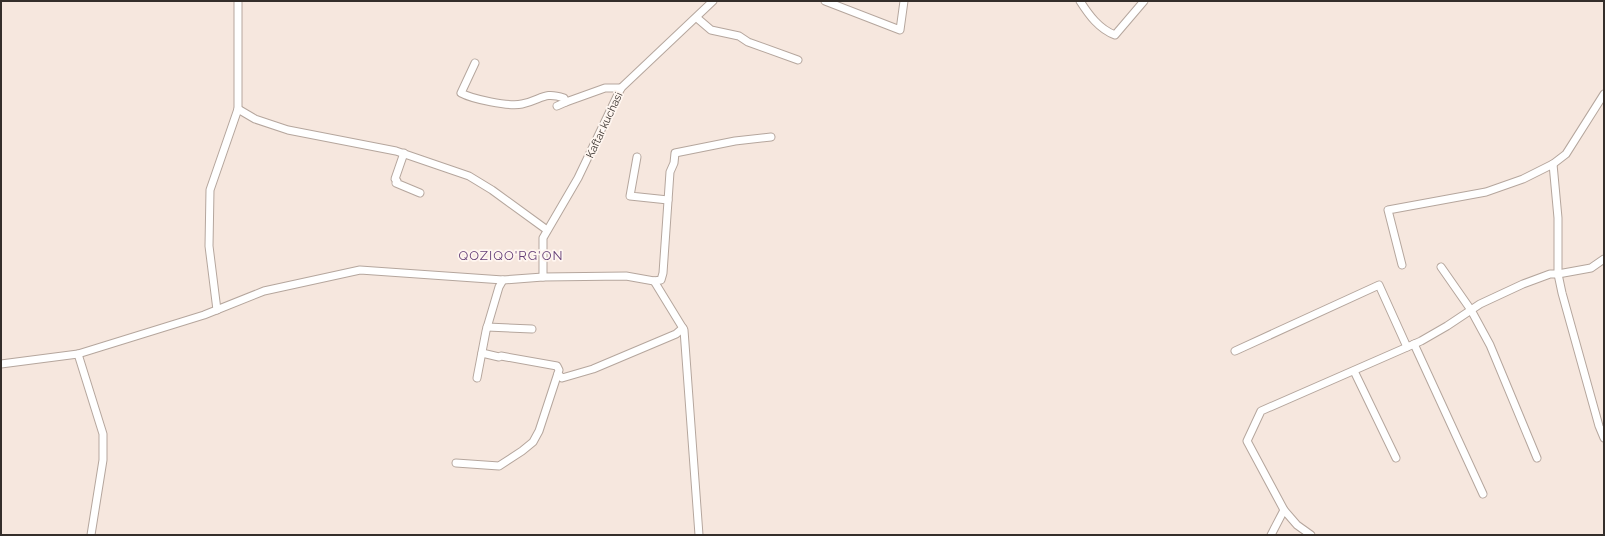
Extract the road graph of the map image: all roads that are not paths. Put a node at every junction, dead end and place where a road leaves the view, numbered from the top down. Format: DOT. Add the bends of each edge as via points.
graph roads {
  1 [pos="238,1"];
  2 [pos="714,1"];
  3 [pos="825,1"];
  4 [pos="904,1"];
  5 [pos="1080,1"];
  6 [pos="1144,1"];
  7 [pos="697,18"];
  8 [pos="798,60"];
  9 [pos="475,62"];
  10 [pos="620,88"];
  11 [pos="1604,94"];
  12 [pos="566,102"];
  13 [pos="557,106"];
  14 [pos="238,109"];
  15 [pos="771,137"];
  16 [pos="404,153"];
  17 [pos="637,157"];
  18 [pos="1553,164"];
  19 [pos="420,194"];
  20 [pos="668,200"];
  21 [pos="547,230"];
  22 [pos="1604,259"];
  23 [pos="1402,264"];
  24 [pos="1441,267"];
  25 [pos="1558,274"];
  26 [pos="544,277"];
  27 [pos="504,280"];
  28 [pos="654,281"];
  29 [pos="216,310"];
  30 [pos="1471,310"];
  31 [pos="487,327"];
  32 [pos="683,328"];
  33 [pos="532,329"];
  34 [pos="1411,346"];
  35 [pos="1235,351"];
  36 [pos="482,352"];
  37 [pos="78,354"];
  38 [pos="1,364"];
  39 [pos="1354,371"];
  40 [pos="558,374"];
  41 [pos="477,378"];
  42 [pos="1604,438"];
  43 [pos="1396,458"];
  44 [pos="1537,458"];
  45 [pos="456,463"];
  46 [pos="1483,494"];
  47 [pos="1284,510"];
  48 [pos="91,535"];
  49 [pos="699,535"];
  50 [pos="1271,535"];
  51 [pos="1311,535"];
  1 -- 14 [label="street"];
  2 -- 7 [label="street, Kaftar kuchasi"];
  3 -- 4 [label="street" via="900,30"];
  5 -- 6 [label="street" via="1091,17 1107,32 1115,35"];
  7 -- 8 [label="street" via="711,30 739,36 748,42"];
  7 -- 10 [label="street, Kaftar kuchasi"];
  9 -- 12 [label="street" via="460,93 503,104 522,105 552,94 564,98"];
  10 -- 12 [label="street" via="605,88"];
  10 -- 21 [label="street, Kaftar kuchasi" via="578,178"];
  11 -- 18 [label="street" via="1566,154"];
  12 -- 13 [label="street"];
  14 -- 16 [label="street" via="288,130"];
  14 -- 29 [label="street" via="210,190 209,246"];
  15 -- 20 [label="street" via="734,141 675,153 670,172"];
  16 -- 19 [label="street" via="396,183"];
  16 -- 21 [label="street" via="469,176"];
  17 -- 20 [label="street" via="630,196"];
  18 -- 23 [label="street" via="1523,179 1486,192 1388,210"];
  18 -- 25 [label="street" via="1558,218"];
  20 -- 28 [label="street" via="663,273 661,280"];
  21 -- 26 [label="street, Kaftar kuchasi" via="543,238"];
  22 -- 25 [label="street" via="1591,268"];
  24 -- 30 [label="street"];
  25 -- 30 [label="street" via="1550,274 1523,284"];
  25 -- 42 [label="street"];
  26 -- 27 [label="street"];
  26 -- 28 [label="street" via="626,276"];
  27 -- 29 [label="street" via="360,270 264,291"];
  27 -- 31 [label="street"];
  28 -- 32 [label="street"];
  29 -- 37 [label="street"];
  30 -- 34 [label="street"];
  30 -- 44 [label="street" via="1490,345"];
  31 -- 33 [label="street"];
  31 -- 36 [label="street"];
  32 -- 40 [label="street" via="676,334 593,369 562,378"];
  32 -- 49 [label="street"];
  34 -- 35 [label="street" via="1379,286"];
  34 -- 39 [label="street"];
  34 -- 46 [label="street"];
  36 -- 40 [label="street" via="556,366"];
  36 -- 41 [label="street"];
  37 -- 38 [label="street"];
  37 -- 48 [label="street" via="103,434 103,460"];
  39 -- 43 [label="street"];
  39 -- 47 [label="street" via="1261,411 1247,441"];
  40 -- 45 [label="street" via="539,431 522,451 499,466"];
  47 -- 50 [label="street"];
  47 -- 51 [label="street" via="1297,525"];
}
